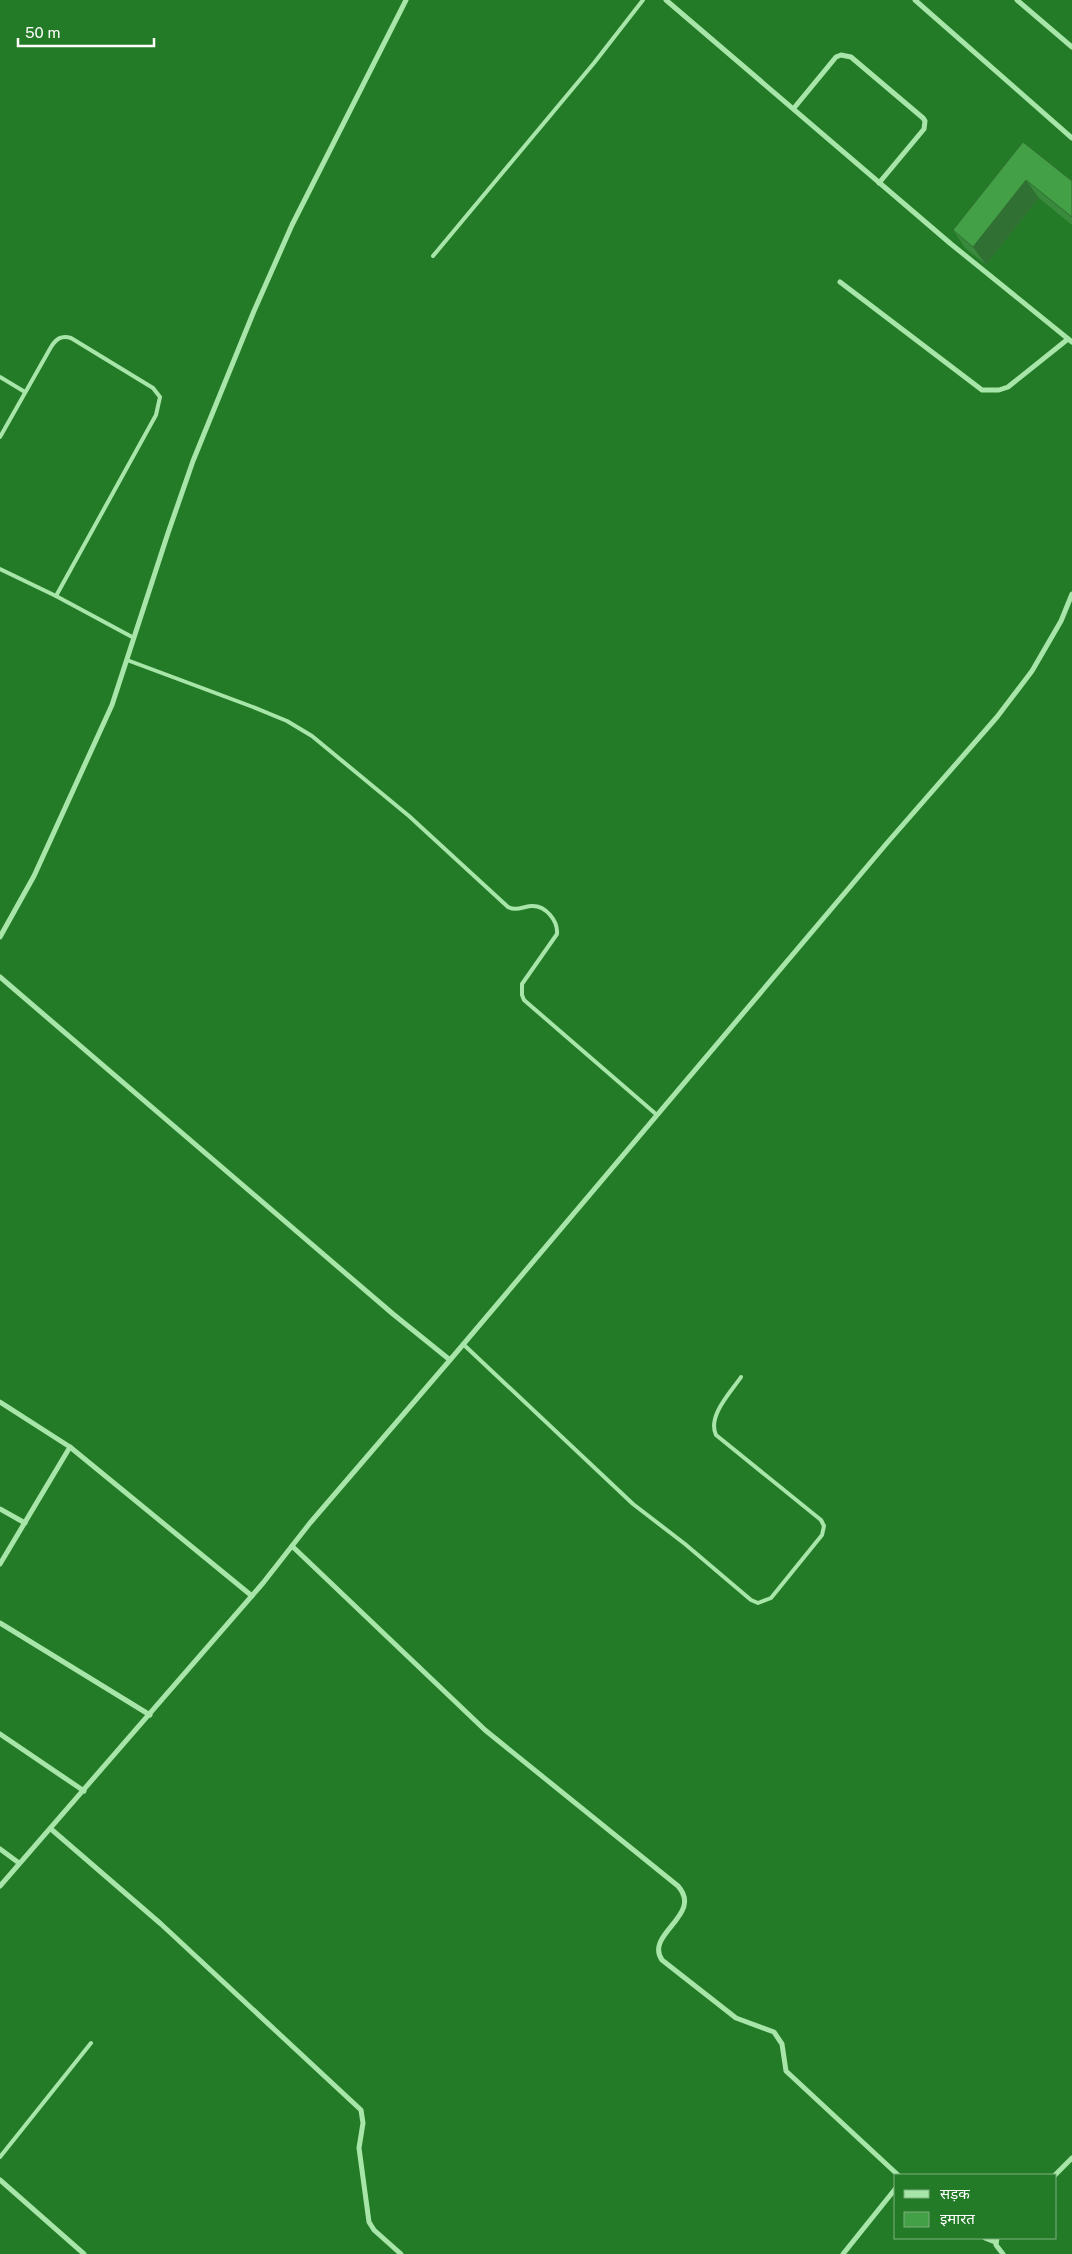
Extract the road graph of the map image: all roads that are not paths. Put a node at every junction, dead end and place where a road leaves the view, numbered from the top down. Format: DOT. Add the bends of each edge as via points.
graph roads {
  1 [pos="406,0"];
  2 [pos="643,0"];
  3 [pos="666,0"];
  4 [pos="915,0"];
  5 [pos="1017,0"];
  6 [pos="1072,47"];
  7 [pos="794,108"];
  8 [pos="1072,138"];
  9 [pos="879,183"];
  10 [pos="433,256"];
  11 [pos="840,282"];
  12 [pos="1070,340"];
  13 [pos="0,378"];
  14 [pos="25,392"];
  15 [pos="0,436"];
  16 [pos="0,570"];
  17 [pos="1072,594"];
  18 [pos="56,596"];
  19 [pos="134,638"];
  20 [pos="127,660"];
  21 [pos="0,937"];
  22 [pos="0,977"];
  23 [pos="657,1115"];
  24 [pos="463,1344"];
  25 [pos="450,1360"];
  26 [pos="741,1377"];
  27 [pos="0,1402"];
  28 [pos="70,1447"];
  29 [pos="0,1509"];
  30 [pos="24,1523"];
  31 [pos="292,1546"];
  32 [pos="0,1564"];
  33 [pos="252,1596"];
  34 [pos="0,1623"];
  35 [pos="150,1715"];
  36 [pos="0,1734"];
  37 [pos="84,1791"];
  38 [pos="51,1829"];
  39 [pos="0,1849"];
  40 [pos="19,1863"];
  41 [pos="0,1886"];
  42 [pos="91,2043"];
  43 [pos="0,2157"];
  44 [pos="1072,2158"];
  45 [pos="897,2174"];
  46 [pos="1056,2174"];
  47 [pos="0,2180"];
  48 [pos="894,2190"];
  49 [pos="996,2240"];
  50 [pos="84,2254"];
  51 [pos="401,2254"];
  52 [pos="843,2254"];
  53 [pos="1003,2254"];
  1 -- 19 [label="street" via="296,216 254,311 193,461"];
  2 -- 10 [label="lane"];
  3 -- 7 [label="street"];
  4 -- 8 [label="street"];
  5 -- 6 [label="street"];
  7 -- 9 [label="street"];
  7 -- 9 [label="street" via="836,57 845,55 923,118 924,129"];
  9 -- 12 [label="street"];
  11 -- 12 [label="street" via="982,390 1008,387"];
  13 -- 14 [label="lane"];
  14 -- 15 [label="lane"];
  14 -- 18 [label="lane" via="56,340 65,336 153,388 160,397 156,415"];
  16 -- 18 [label="lane"];
  17 -- 23 [label="street" via="1061,621 1032,671 997,717"];
  18 -- 19 [label="lane"];
  19 -- 20 [label="street"];
  20 -- 21 [label="street" via="112,705 80,778 34,876"];
  20 -- 23 [label="lane" via="262,710 312,736 409,816 508,907 535,906 555,920 557,934 522,984 524,1000"];
  22 -- 25 [label="street"];
  23 -- 24 [label="street"];
  24 -- 25 [label="street"];
  24 -- 26 [label="lane" via="634,1504 750,1600 758,1603 770,1598 822,1535 824,1526 821,1520 716,1435 714,1419"];
  25 -- 31 [label="street"];
  27 -- 28 [label="street"];
  28 -- 30 [label="street"];
  28 -- 33 [label="street"];
  29 -- 30 [label="street"];
  30 -- 32 [label="street"];
  31 -- 33 [label="street"];
  31 -- 45 [label="street" via="485,1730 678,1886 686,1902 660,1942 659,1956 662,1960 736,2018 774,2032 782,2044 783,2064 789,2076"];
  33 -- 35 [label="street"];
  34 -- 35 [label="street"];
  35 -- 37 [label="street"];
  36 -- 37 [label="street"];
  37 -- 38 [label="street"];
  38 -- 40 [label="street"];
  38 -- 51 [label="street" via="161,1924 360,2110 364,2123 359,2148 369,2222"];
  39 -- 40 [label="street"];
  40 -- 41 [label="street"];
  42 -- 43 [label="lane"];
  44 -- 46 [label="street"];
  47 -- 50 [label="street"];
  48 -- 52 [label="street"];
  49 -- 53 [label="street" via="997,2248"];
}
